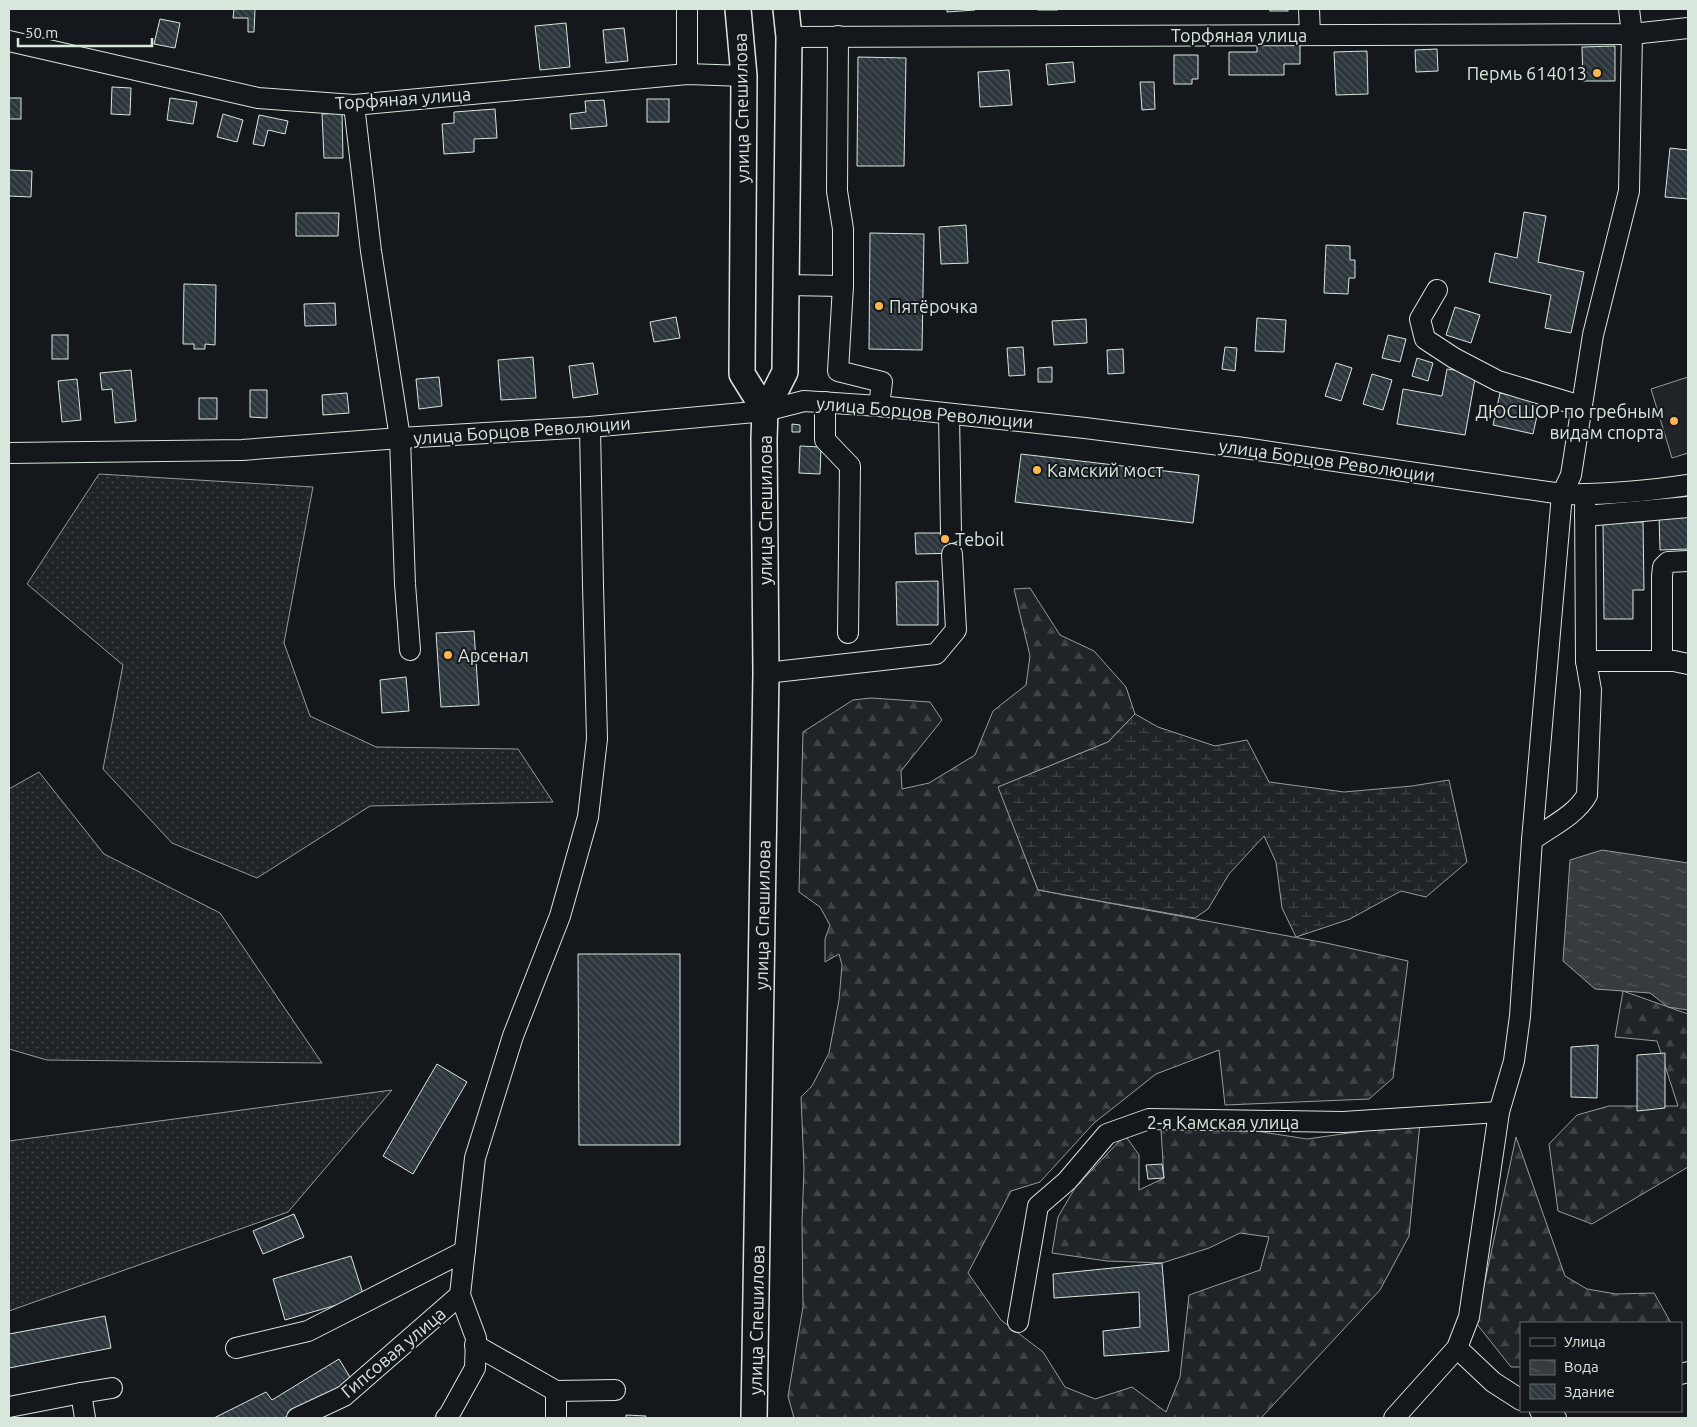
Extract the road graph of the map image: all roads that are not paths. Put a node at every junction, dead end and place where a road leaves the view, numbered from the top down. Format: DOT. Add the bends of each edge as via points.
graph roads {
  1 [pos="687,9"];
  2 [pos="738,9"];
  3 [pos="786,9"];
  4 [pos="1309,9"];
  5 [pos="1629,9"];
  6 [pos="1688,28"];
  7 [pos="1632,34"];
  8 [pos="1310,35"];
  9 [pos="838,36"];
  10 [pos="789,37"];
  11 [pos="9,41"];
  12 [pos="687,74"];
  13 [pos="744,76"];
  14 [pos="354,105"];
  15 [pos="786,285"];
  16 [pos="843,286"];
  17 [pos="1437,290"];
  18 [pos="826,402"];
  19 [pos="879,406"];
  20 [pos="1581,406"];
  21 [pos="766,411"];
  22 [pos="949,414"];
  23 [pos="590,427"];
  24 [pos="400,438"];
  25 [pos="9,452"];
  26 [pos="1688,485"];
  27 [pos="1562,494"];
  28 [pos="1585,494"];
  29 [pos="1688,507"];
  30 [pos="1585,516"];
  31 [pos="951,533"];
  32 [pos="952,554"];
  33 [pos="1688,561"];
  34 [pos="848,633"];
  35 [pos="410,650"];
  36 [pos="1586,661"];
  37 [pos="1662,661"];
  38 [pos="1688,664"];
  39 [pos="766,673"];
  40 [pos="1532,840"];
  41 [pos="1499,1112"];
  42 [pos="465,1251"];
  43 [pos="460,1295"];
  44 [pos="1018,1322"];
  45 [pos="475,1345"];
  46 [pos="236,1348"];
  47 [pos="1457,1348"];
  48 [pos="112,1388"];
  49 [pos="615,1390"];
  50 [pos="556,1391"];
  51 [pos="80,1393"];
  52 [pos="1520,1399"];
  53 [pos="9,1407"];
  54 [pos="1542,1412"];
  55 [pos="85,1418"];
  56 [pos="297,1418"];
  57 [pos="446,1418"];
  58 [pos="556,1418"];
  59 [pos="754,1418"];
  60 [pos="1394,1418"];
  61 [pos="1556,1418"];
  1 -- 12 [label="street"];
  2 -- 13 [label="main road, улица Спешилова"];
  3 -- 10 [label="main road, улица Спешилова"];
  4 -- 8 [label="street"];
  5 -- 7 [label="street"];
  6 -- 7 [label="street, Торфяная улица"];
  7 -- 8 [label="street, Торфяная улица"];
  7 -- 20 [label="street" via="1629,191 1593,335"];
  8 -- 9 [label="street, Торфяная улица"];
  9 -- 10 [label="street, Торфяная улица"];
  9 -- 16 [label="street" via="837,190 843,229"];
  10 -- 15 [label="main road, улица Спешилова"];
  11 -- 14 [label="street, Торфяная улица" via="258,98"];
  12 -- 13 [label="street, Торфяная улица"];
  12 -- 14 [label="street, Торфяная улица"];
  13 -- 21 [label="main road, улица Спешилова" via="742,374"];
  14 -- 24 [label="street" via="371,251"];
  15 -- 16 [label="street"];
  15 -- 21 [label="main road, улица Спешилова" via="786,372"];
  16 -- 19 [label="street" via="838,371 882,382"];
  17 -- 20 [label="street" via="1420,319 1425,339 1498,381"];
  18 -- 19 [label="street, улица Борцов Революции"];
  18 -- 21 [label="street, улица Борцов Революции" via="804,401"];
  18 -- 34 [label="street" via="825,440 850,466"];
  19 -- 22 [label="street, улица Борцов Революции"];
  20 -- 27 [label="street" via="1571,475"];
  21 -- 23 [label="street, улица Борцов Революции"];
  21 -- 39 [label="main road, улица Спешилова"];
  22 -- 27 [label="street, улица Борцов Революции" via="1225,445"];
  22 -- 31 [label="street"];
  23 -- 24 [label="street, улица Борцов Революции"];
  23 -- 42 [label="street" via="597,739 588,817 560,916 512,1036 475,1158"];
  24 -- 25 [label="street, улица Борцов Революции" via="242,450"];
  24 -- 35 [label="street"];
  26 -- 28 [label="street, улица Борцов Революции"];
  27 -- 28 [label="street, улица Борцов Революции"];
  27 -- 40 [label="street"];
  28 -- 30 [label="street"];
  29 -- 30 [label="street"];
  30 -- 36 [label="street"];
  32 -- 39 [label="street" via="956,630 936,654"];
  33 -- 37 [label="street" via="1668,562 1663,567"];
  36 -- 37 [label="street"];
  36 -- 40 [label="street" via="1591,690 1587,795 1574,811"];
  37 -- 38 [label="street"];
  39 -- 59 [label="main road, улица Спешилова"];
  40 -- 41 [label="street" via="1520,1016 1514,1061"];
  41 -- 44 [label="street, 2-я Камская улица" via="1343,1122 1149,1119 1107,1134 1067,1182 1038,1206"];
  41 -- 47 [label="street" via="1469,1316"];
  42 -- 43 [label="street"];
  42 -- 46 [label="street" via="308,1331"];
  43 -- 45 [label="street" via="476,1338"];
  43 -- 56 [label="street, Гипсовая улица" via="344,1396"];
  45 -- 50 [label="street"];
  45 -- 57 [label="street" via="475,1368"];
  47 -- 52 [label="street" via="1492,1382"];
  47 -- 60 [label="street"];
  48 -- 51 [label="street"];
  49 -- 50 [label="street"];
  50 -- 58 [label="street"];
  51 -- 53 [label="street"];
  51 -- 55 [label="street"];
  54 -- 61 [label="street"];
}
